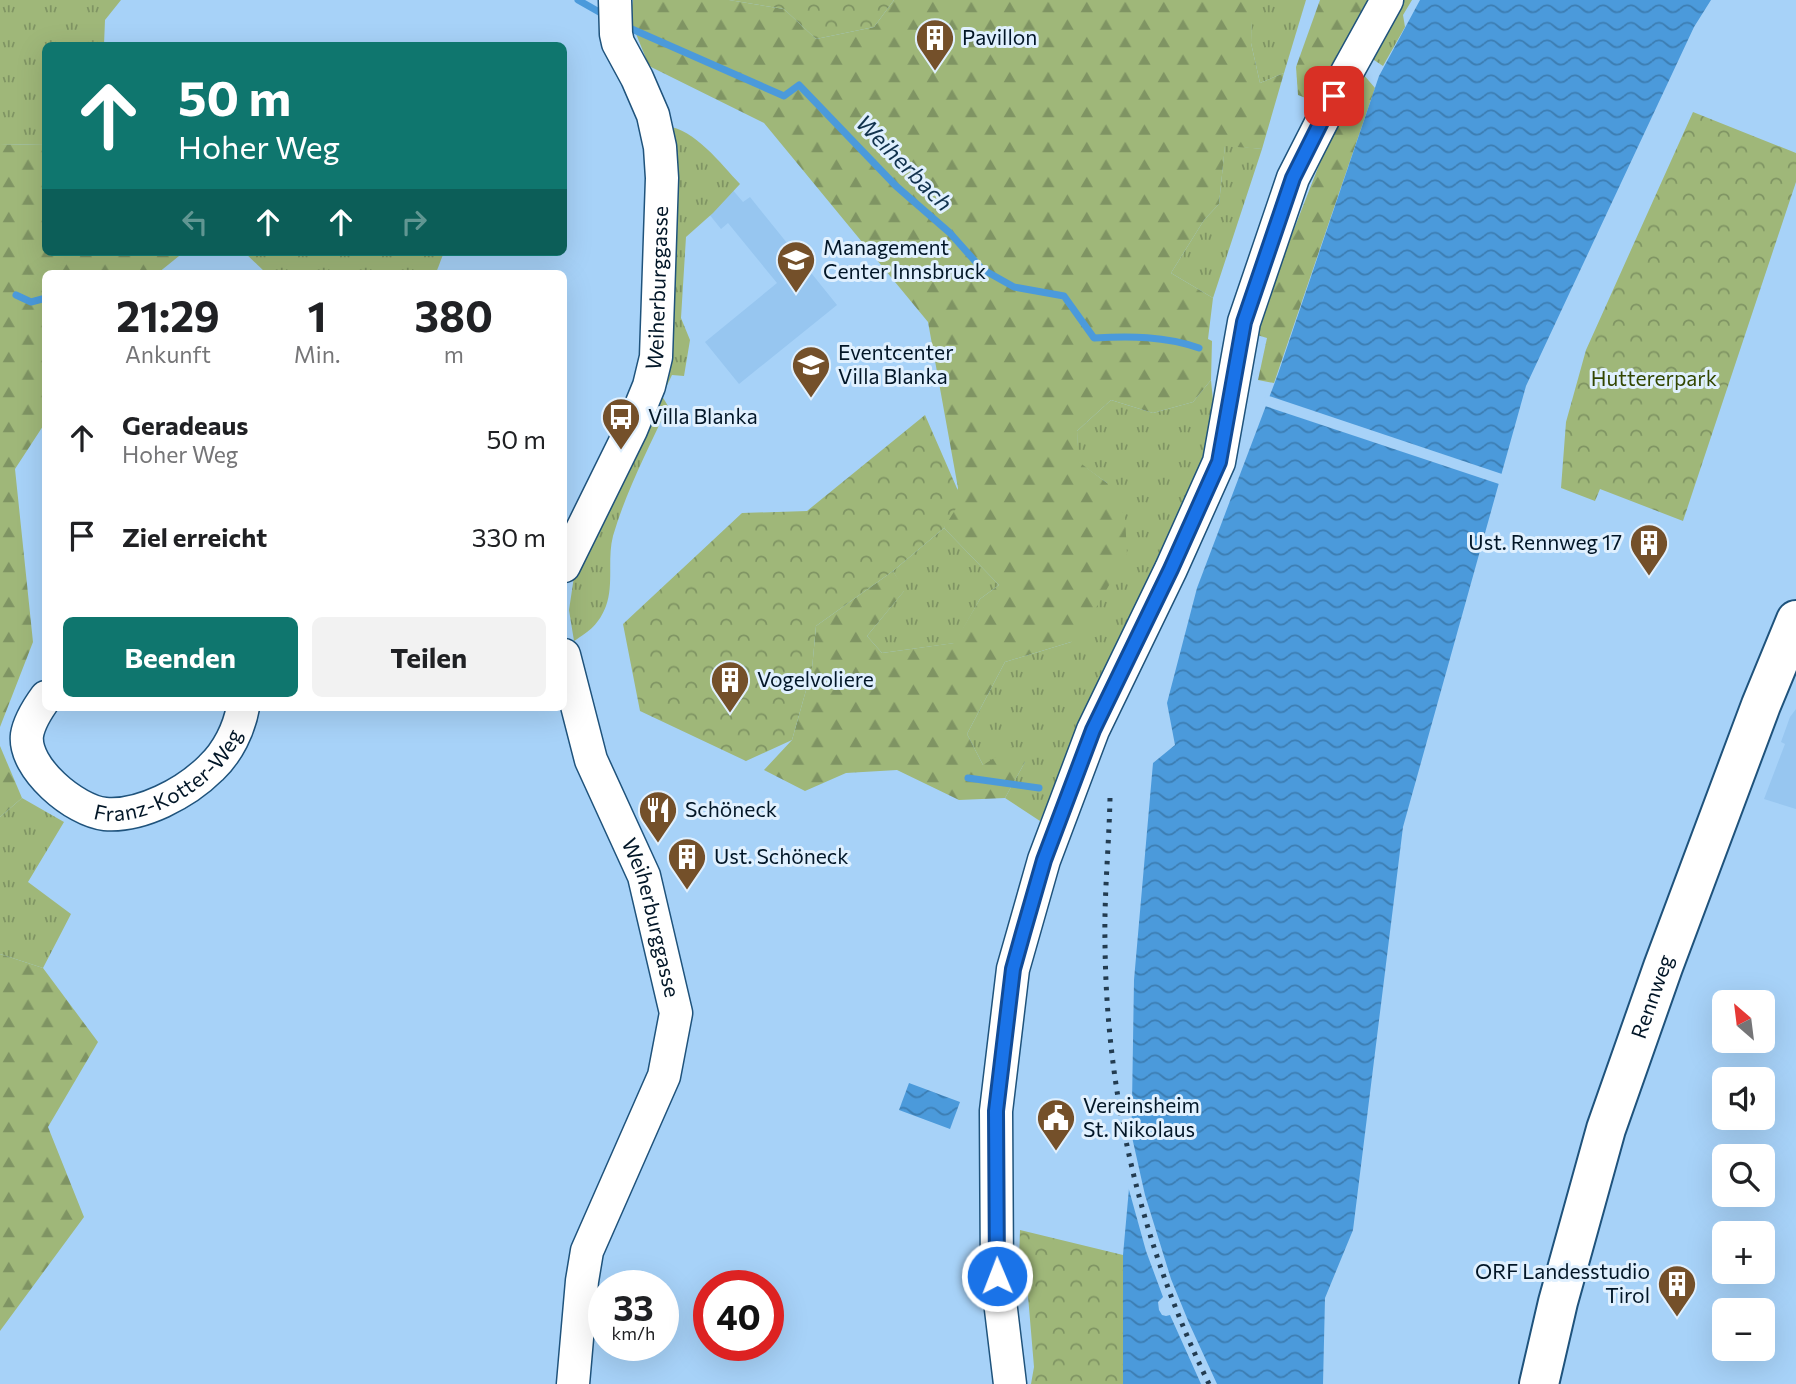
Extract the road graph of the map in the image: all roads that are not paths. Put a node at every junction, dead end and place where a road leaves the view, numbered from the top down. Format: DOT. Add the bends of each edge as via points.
graph roads {
  1 [pos="615,0"];
  2 [pos="1387,0"];
  3 [pos="567,560"];
  4 [pos="1792,642"];
  5 [pos="567,667"];
  6 [pos="42,704"];
  7 [pos="242,711"];
  8 [pos="573,1384"];
  9 [pos="1010,1384"];
  10 [pos="1539,1384"];
  1 -- 3 [label="street, Weiherburggasse" via="618,43 653,115 660,147 656,357 631,430"];
  2 -- 9 [label="street" via="1293,178 1244,322 1219,462 1093,730 1044,860 1013,969 996,1111 997,1276"];
  4 -- 10 [label="main road, Rennweg" via="1673,941 1606,1129"];
  5 -- 8 [label="street, Weiherburggasse" via="591,760 644,876 676,1013 664,1076 587,1251"];
  6 -- 7 [label="street, Franz-Kotter-Weg" via="27,736 34,763 79,804 105,814 152,807 187,787 211,768 230,743"];
}
